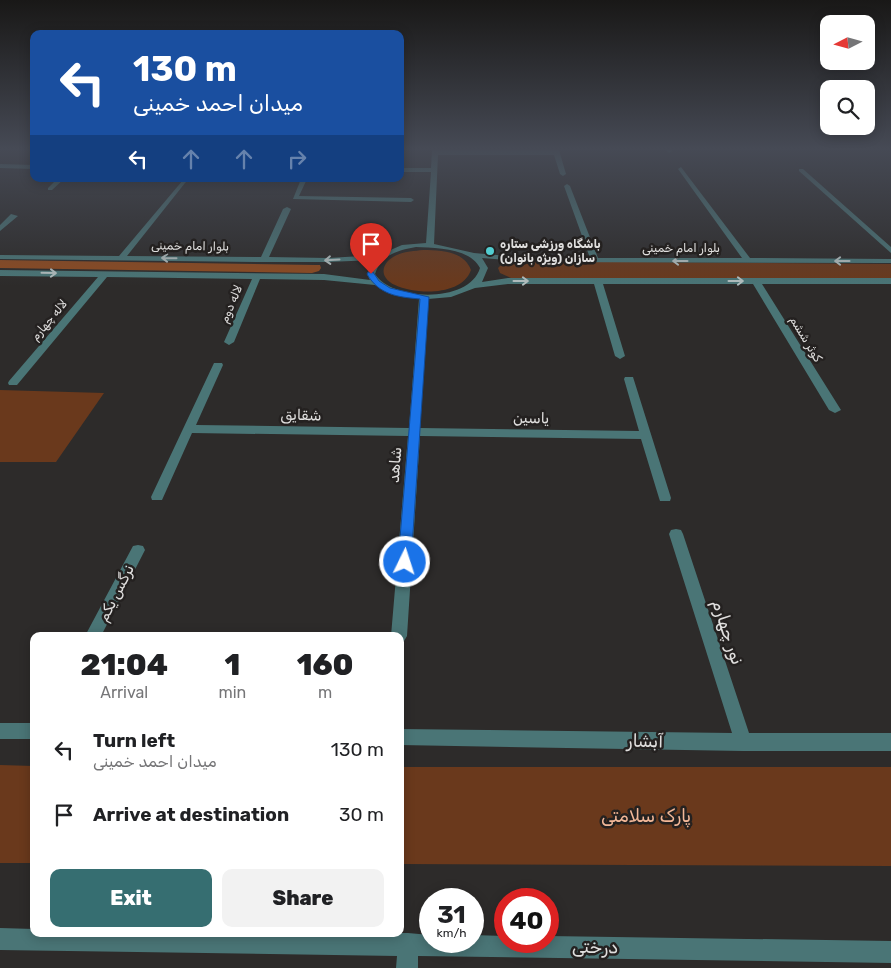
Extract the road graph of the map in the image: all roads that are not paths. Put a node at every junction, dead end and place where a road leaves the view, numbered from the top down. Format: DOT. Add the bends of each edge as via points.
graph roads {
  1 [pos="172,195"];
  2 [pos="296,195"];
  3 [pos="433,195"];
  4 [pos="570,195"];
  5 [pos="700,195"];
  6 [pos="829,195"];
  7 [pos="411,200"];
  8 [pos="286,210"];
  9 [pos="14,216"];
  10 [pos="0,228"];
  11 [pos="430,245"];
  12 [pos="891,251"];
  13 [pos="471,255"];
  14 [pos="0,257"];
  15 [pos="380,257"];
  16 [pos="122,258"];
  17 [pos="264,260"];
  18 [pos="595,260"];
  19 [pos="748,261"];
  20 [pos="891,261"];
  21 [pos="0,273"];
  22 [pos="105,274"];
  23 [pos="257,276"];
  24 [pos="598,281"];
  25 [pos="756,281"];
  26 [pos="891,281"];
  27 [pos="376,282"];
  28 [pos="472,286"];
  29 [pos="424,297"];
  30 [pos="229,342"];
  31 [pos="620,356"];
  32 [pos="218,365"];
  33 [pos="630,379"];
  34 [pos="13,383"];
  35 [pos="835,410"];
  36 [pos="188,429"];
  37 [pos="414,432"];
  38 [pos="646,435"];
  39 [pos="157,497"];
  40 [pos="665,498"];
  41 [pos="676,534"];
  42 [pos="138,550"];
  43 [pos="96,632"];
  44 [pos="399,632"];
  45 [pos="0,730"];
  46 [pos="30,731"];
  47 [pos="404,737"];
  48 [pos="743,742"];
  49 [pos="891,742"];
  50 [pos="0,939"];
  51 [pos="408,944"];
  52 [pos="891,952"];
  53 [pos="407,968"];
  1 -- 16 [label="street"];
  2 -- 7 [label="street" via="295,198"];
  3 -- 11 [label="street"];
  4 -- 18 [label="street"];
  5 -- 19 [label="street"];
  6 -- 12 [label="street"];
  8 -- 17 [label="street"];
  9 -- 10 [label="street"];
  11 -- 13 [label="street, بلوار امام خمینی" via="446,246"];
  11 -- 15 [label="street, بلوار امام خمینی" via="402,248"];
  13 -- 18 [label="street, بلوار امام خمینی" via="530,260"];
  13 -- 28 [label="street" via="480,262 483,270 481,278"];
  14 -- 16 [label="street, بلوار امام خمینی"];
  15 -- 17 [label="street, بلوار امام خمینی, one-way"];
  15 -- 27 [label="street" via="372,265 371,274"];
  17 -- 16 [label="street, بلوار امام خمینی, one-way"];
  19 -- 18 [label="street, بلوار امام خمینی, one-way"];
  20 -- 19 [label="street, بلوار امام خمینی, one-way"];
  21 -- 22 [label="street, بلوار امام خمینی, one-way"];
  22 -- 23 [label="street, بلوار امام خمینی"];
  22 -- 34 [label="street, لاله چهارم"];
  23 -- 27 [label="street, بلوار امام خمینی"];
  23 -- 30 [label="street, لاله دوم"];
  24 -- 25 [label="street, one-way"];
  28 -- 24 [label="street, one-way" via="508,281"];
  24 -- 31 [label="street"];
  25 -- 26 [label="street"];
  25 -- 35 [label="street, کوثر ششم"];
  27 -- 29 [label="street" via="396,293"];
  28 -- 29 [label="street" via="443,296"];
  29 -- 37 [label="street, شاهد"];
  32 -- 36 [label="street"];
  33 -- 38 [label="street"];
  36 -- 37 [label="street, شقایق"];
  36 -- 39 [label="street"];
  37 -- 38 [label="street, یاسین"];
  37 -- 44 [label="street, شاهد"];
  38 -- 40 [label="street"];
  41 -- 48 [label="street, نور چهارم"];
  42 -- 43 [label="street, نرگس یکم"];
  45 -- 46 [label="street"];
  47 -- 48 [label="street, آبشار"];
  48 -- 49 [label="street, آبشار"];
  50 -- 51 [label="street, درختی"];
  51 -- 52 [label="street, درختی"];
  51 -- 53 [label="street"];
}
